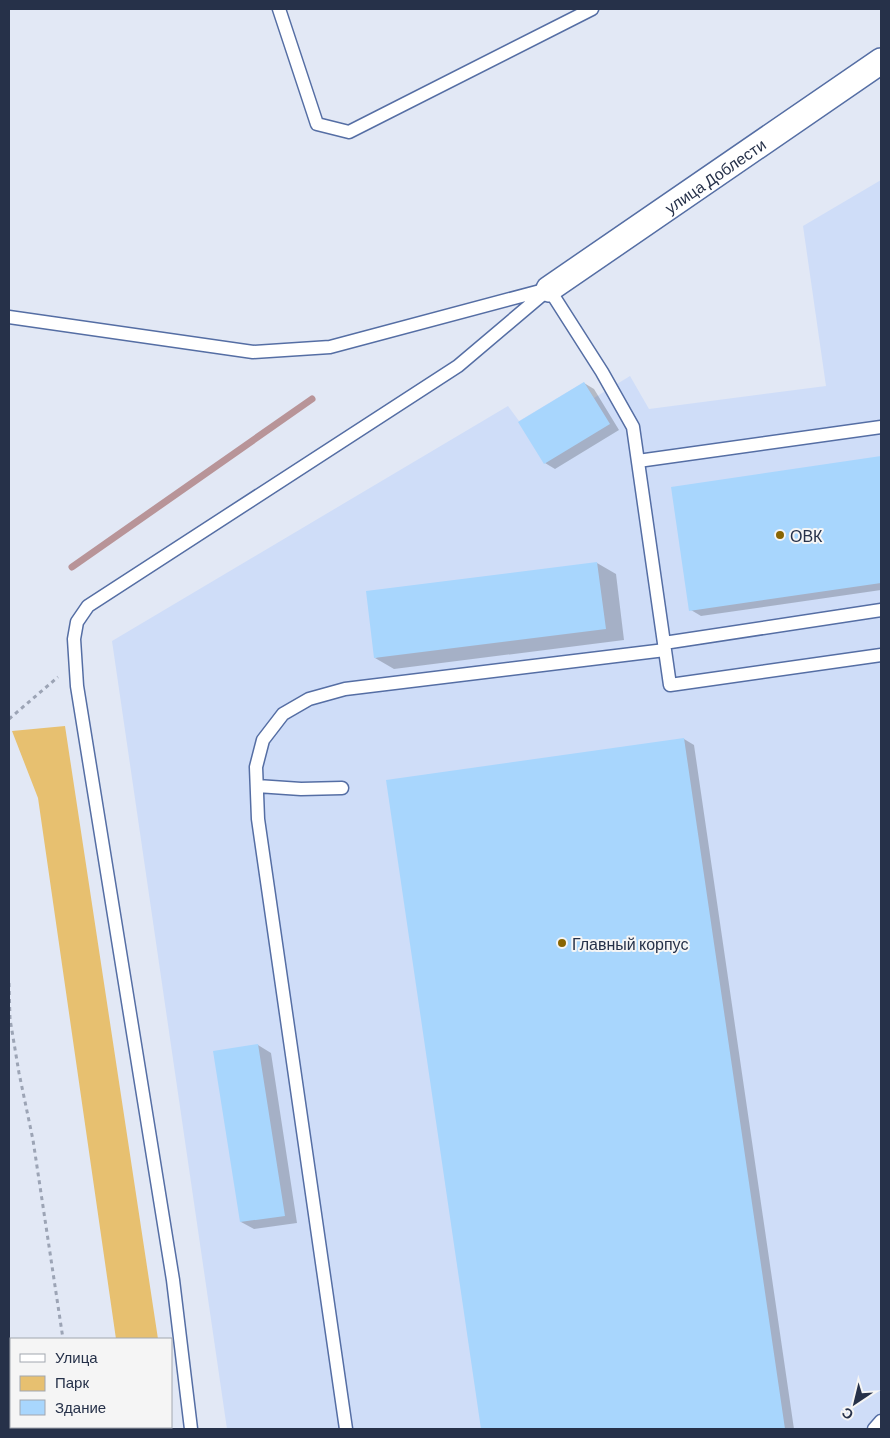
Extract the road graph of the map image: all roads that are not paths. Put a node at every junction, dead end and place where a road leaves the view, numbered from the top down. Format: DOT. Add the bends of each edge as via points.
graph roads {
  1 [pos="278,9"];
  2 [pos="592,9"];
  3 [pos="881,61"];
  4 [pos="548,289"];
  5 [pos="9,317"];
  6 [pos="881,427"];
  7 [pos="638,461"];
  8 [pos="881,610"];
  9 [pos="664,646"];
  10 [pos="881,655"];
  11 [pos="257,786"];
  12 [pos="342,788"];
  13 [pos="881,1421"];
  14 [pos="191,1429"];
  15 [pos="346,1429"];
  16 [pos="874,1429"];
  1 -- 2 [label="lane" via="317,124 350,132"];
  3 -- 4 [label="street, улица Доблести"];
  4 -- 5 [label="lane" via="330,347 253,352"];
  4 -- 7 [label="lane" via="633,427"];
  4 -- 14 [label="lane" via="458,366 88,606 77,622 74,639 78,696 173,1280"];
  6 -- 7 [label="lane"];
  7 -- 9 [label="lane"];
  8 -- 9 [label="lane"];
  9 -- 10 [label="lane" via="670,685"];
  9 -- 11 [label="lane" via="345,689 309,700 282,714 263,740 256,768"];
  11 -- 12 [label="lane" via="301,790"];
  11 -- 15 [label="lane" via="258,819"];
  13 -- 16 [label="lane"];
}
